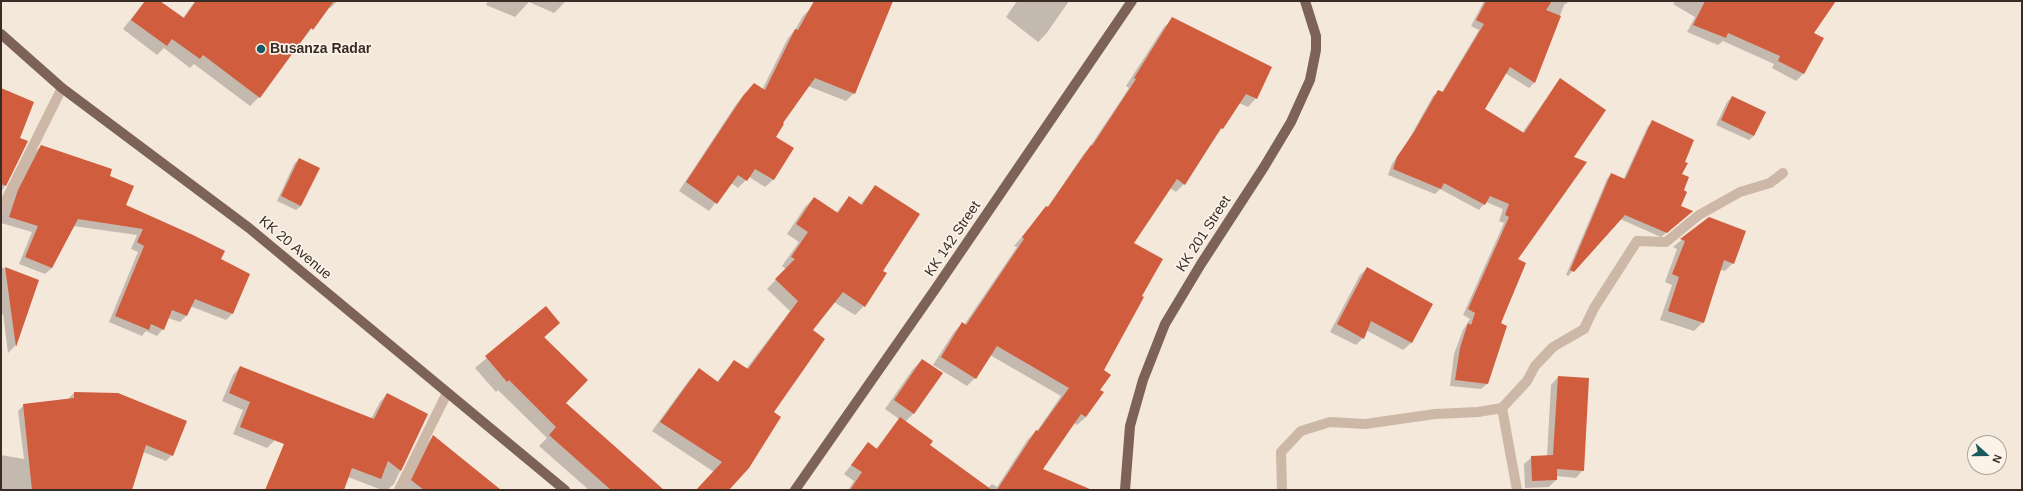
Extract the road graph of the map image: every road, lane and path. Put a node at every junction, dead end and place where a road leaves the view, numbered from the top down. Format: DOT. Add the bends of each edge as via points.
graph roads {
  1 [pos="1132,1"];
  2 [pos="1305,1"];
  3 [pos="1,34"];
  4 [pos="62,88"];
  5 [pos="1783,173"];
  6 [pos="1,210"];
  7 [pos="446,393"];
  8 [pos="1502,408"];
  9 [pos="399,490"];
  10 [pos="564,490"];
  11 [pos="795,490"];
  12 [pos="1125,490"];
  13 [pos="1282,490"];
  14 [pos="1517,490"];
  1 -- 11 [label="main road, KK 142 Street"];
  2 -- 12 [label="main road, KK 201 Street" via="1316,36 1310,80 1264,167 1200,264 1165,324 1143,380 1130,426"];
  3 -- 4 [label="main road, KK 20 Avenue"];
  4 -- 6 [label="street"];
  4 -- 7 [label="main road, KK 20 Avenue" via="249,228"];
  5 -- 8 [label="street" via="1770,183 1740,192 1699,215 1666,242 1636,241 1594,308 1584,329 1553,347"];
  7 -- 9 [label="street"];
  7 -- 10 [label="main road, KK 20 Avenue"];
  8 -- 13 [label="street" via="1365,424 1330,422 1301,432 1281,452"];
  8 -- 14 [label="street"];
}
